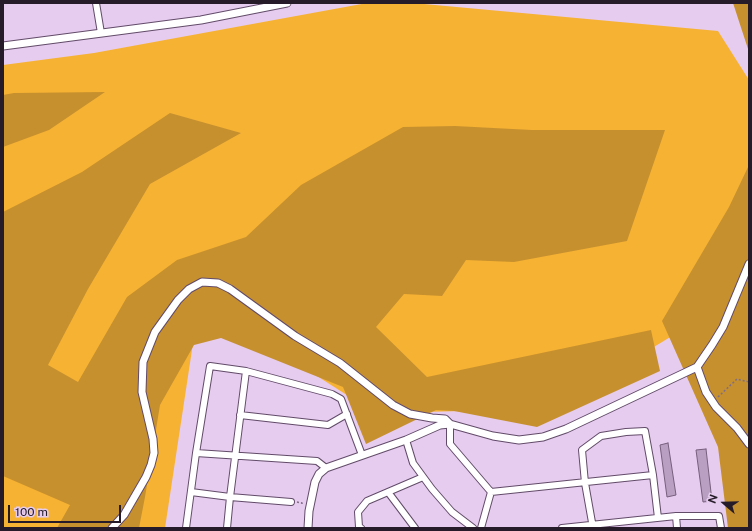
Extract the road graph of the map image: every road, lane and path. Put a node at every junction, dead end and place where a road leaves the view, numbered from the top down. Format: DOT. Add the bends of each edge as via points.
graph roads {
  1 [pos="96,3"];
  2 [pos="287,3"];
  3 [pos="101,33"];
  4 [pos="3,46"];
  5 [pos="749,264"];
  6 [pos="697,367"];
  7 [pos="246,371"];
  8 [pos="749,382"];
  9 [pos="712,402"];
  10 [pos="347,414"];
  11 [pos="240,415"];
  12 [pos="450,424"];
  13 [pos="406,440"];
  14 [pos="749,444"];
  15 [pos="196,454"];
  16 [pos="362,455"];
  17 [pos="235,456"];
  18 [pos="326,468"];
  19 [pos="653,475"];
  20 [pos="423,476"];
  21 [pos="585,482"];
  22 [pos="191,492"];
  23 [pos="388,492"];
  24 [pos="491,492"];
  25 [pos="230,497"];
  26 [pos="291,502"];
  27 [pos="309,511"];
  28 [pos="676,516"];
  29 [pos="658,518"];
  30 [pos="635,520"];
  31 [pos="593,526"];
  32 [pos="112,528"];
  33 [pos="186,528"];
  34 [pos="227,528"];
  35 [pos="308,528"];
  36 [pos="361,528"];
  37 [pos="415,528"];
  38 [pos="473,528"];
  39 [pos="481,528"];
  40 [pos="562,528"];
  41 [pos="635,528"];
  42 [pos="677,528"];
  43 [pos="721,528"];
  1 -- 3 [label="street"];
  2 -- 3 [label="street" via="201,20"];
  3 -- 4 [label="street"];
  5 -- 6 [label="street" via="723,327"];
  6 -- 9 [label="street"];
  6 -- 12 [label="street" via="566,429 543,437 519,440"];
  7 -- 10 [label="street" via="332,394 341,399"];
  7 -- 11 [label="street"];
  7 -- 15 [label="street" via="210,366"];
  8 -- 9 [label="path" via="737,379"];
  9 -- 14 [label="street"];
  10 -- 11 [label="street" via="328,425"];
  10 -- 16 [label="street"];
  11 -- 17 [label="street"];
  12 -- 13 [label="street" via="440,425"];
  12 -- 24 [label="street" via="450,444"];
  12 -- 32 [label="street" via="445,419 410,414 394,405 340,363 295,336 230,289 218,283 202,282 189,289 178,300 155,332 143,362 142,392 154,453 146,477 124,516"];
  13 -- 16 [label="street"];
  13 -- 20 [label="street" via="414,463"];
  15 -- 17 [label="street"];
  15 -- 22 [label="street"];
  16 -- 18 [label="street"];
  17 -- 18 [label="street" via="317,462"];
  17 -- 25 [label="street"];
  18 -- 27 [label="street" via="315,482"];
  19 -- 21 [label="street"];
  19 -- 21 [label="street" via="645,431 626,432 601,436 582,450"];
  19 -- 29 [label="street"];
  20 -- 23 [label="street"];
  20 -- 38 [label="street" via="452,512"];
  21 -- 24 [label="street"];
  21 -- 31 [label="street"];
  22 -- 25 [label="street"];
  22 -- 33 [label="street"];
  23 -- 36 [label="street" via="367,502 358,512"];
  23 -- 37 [label="street"];
  24 -- 39 [label="street"];
  25 -- 26 [label="street"];
  25 -- 34 [label="street"];
  26 -- 27 [label="path" via="302,503 302,510"];
  27 -- 35 [label="street"];
  28 -- 29 [label="street"];
  28 -- 42 [label="street"];
  28 -- 43 [label="street" via="720,516"];
  29 -- 30 [label="street"];
  30 -- 31 [label="street"];
  30 -- 41 [label="street"];
  31 -- 40 [label="street"];
}
